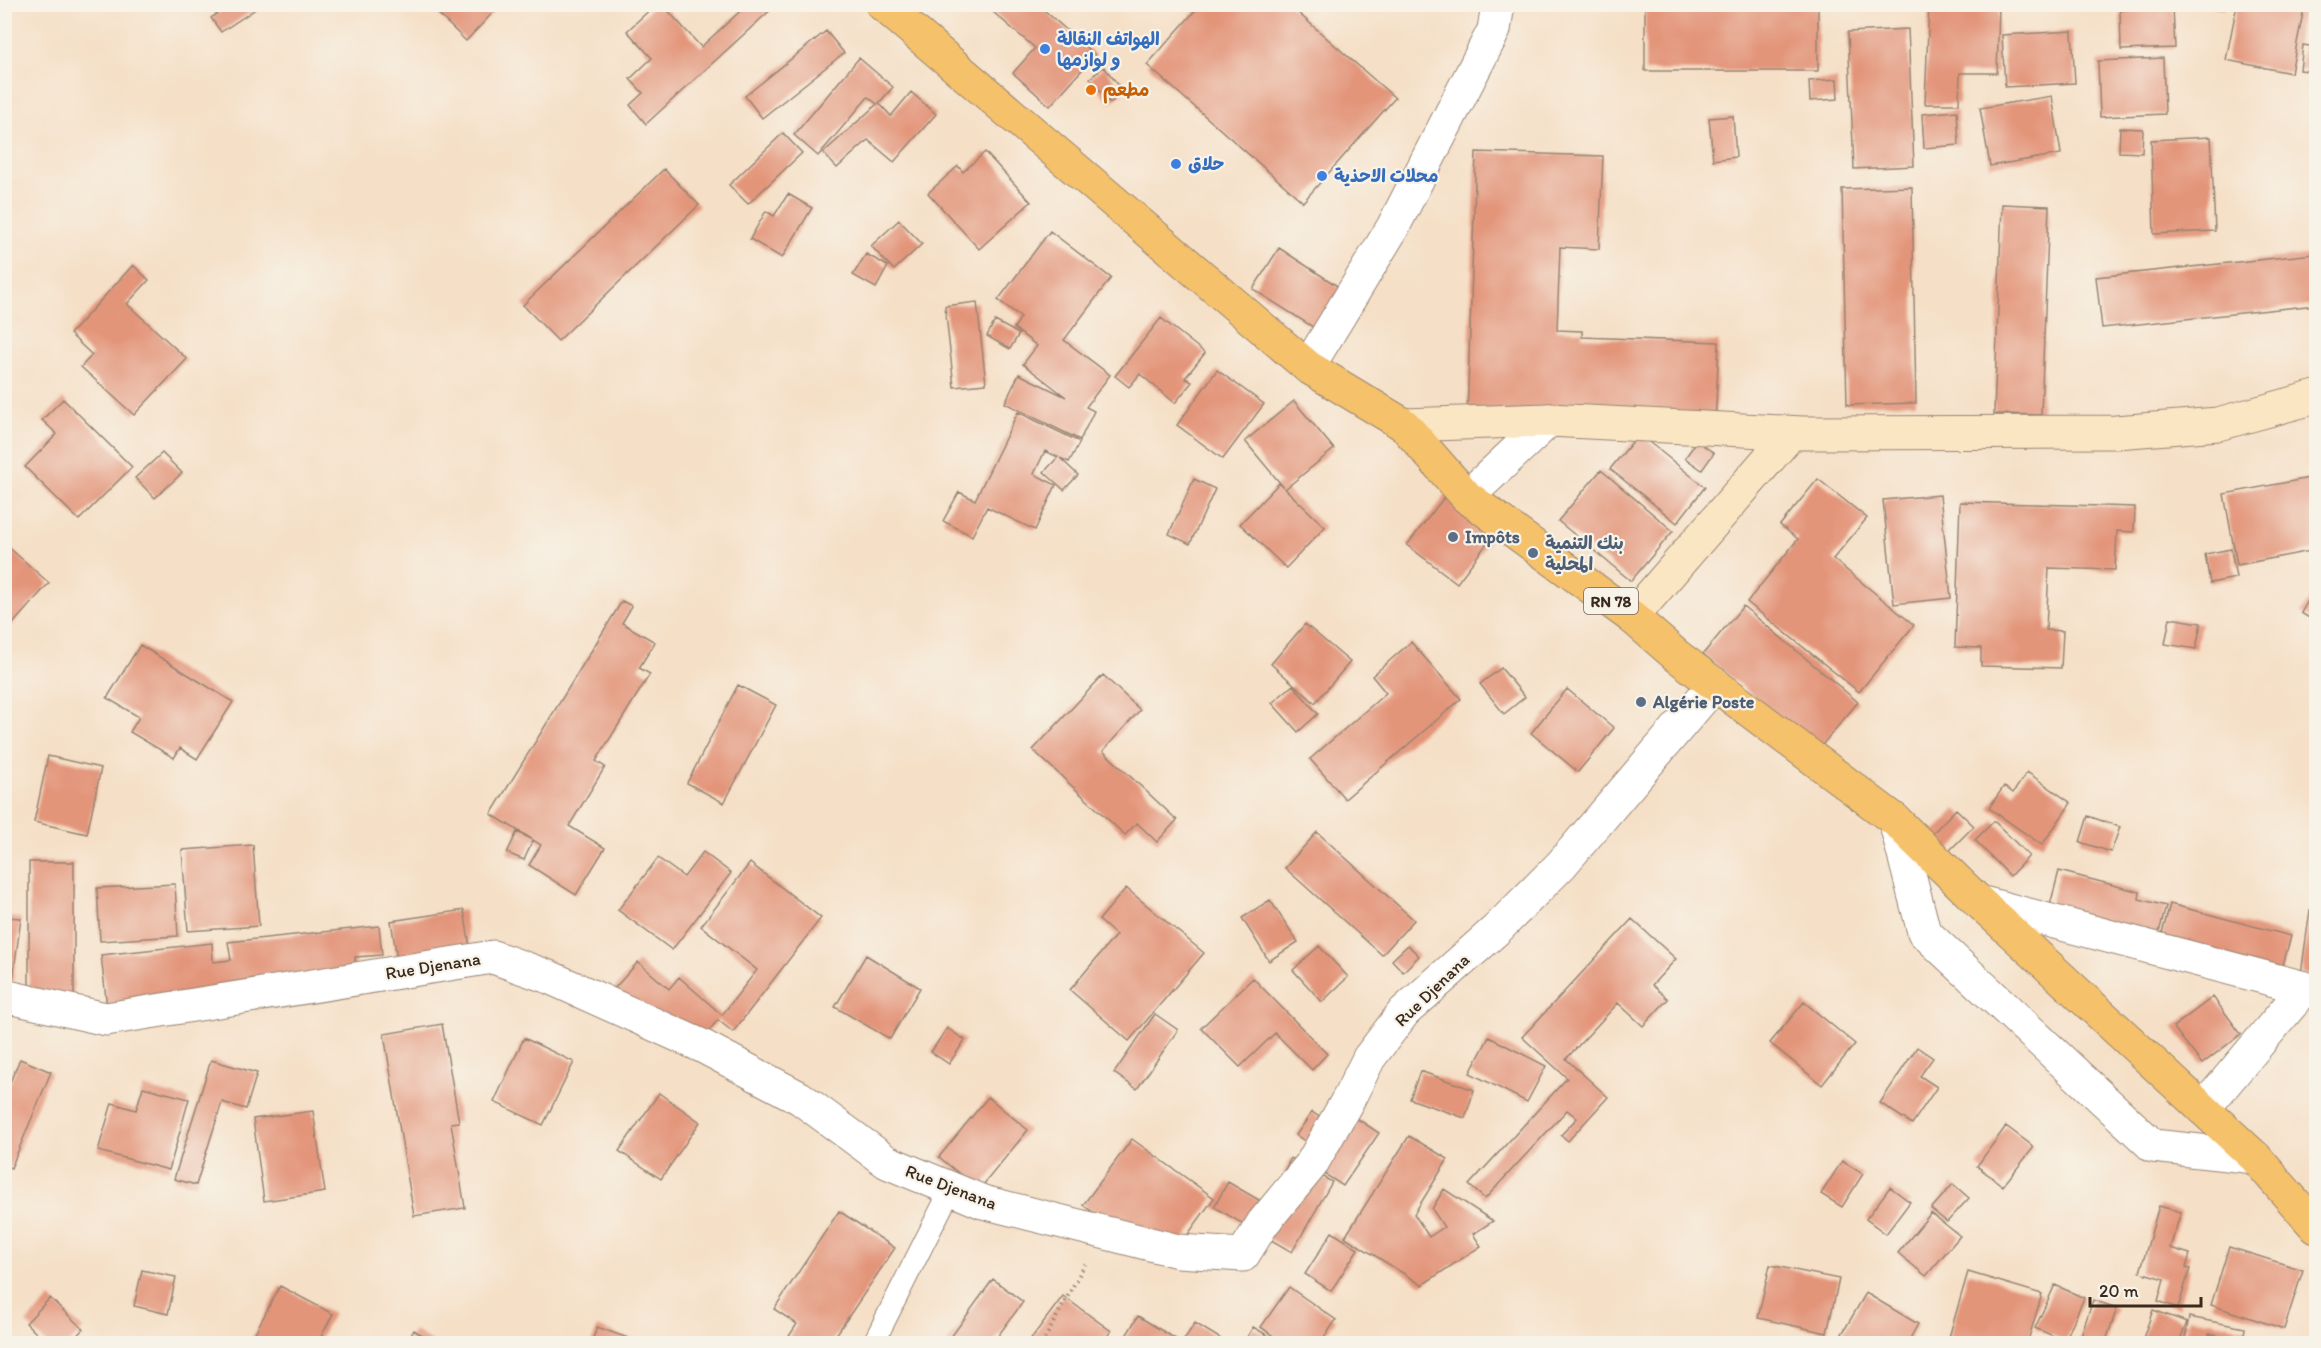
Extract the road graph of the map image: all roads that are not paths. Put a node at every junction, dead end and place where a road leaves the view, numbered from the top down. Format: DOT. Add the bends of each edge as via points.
graph roads {
  1 [pos="882,4"];
  2 [pos="1498,4"];
  3 [pos="1308,367"];
  4 [pos="2316,397"];
  5 [pos="1548,420"];
  6 [pos="1404,425"];
  7 [pos="1791,432"];
  8 [pos="1467,497"];
  9 [pos="1632,617"];
  10 [pos="1715,684"];
  11 [pos="1895,820"];
  12 [pos="1979,902"];
  13 [pos="2311,990"];
  14 [pos="4,996"];
  15 [pos="2203,1109"];
  16 [pos="2255,1157"];
  17 [pos="951,1189"];
  18 [pos="2316,1227"];
  19 [pos="873,1344"];
  1 -- 3 [label="main road, RN 78"];
  2 -- 3 [label="street" via="1494,30 1393,227"];
  3 -- 6 [label="main road, RN 78"];
  4 -- 7 [label="street" via="2218,424 2128,431"];
  5 -- 6 [label="street"];
  5 -- 7 [label="street"];
  5 -- 8 [label="street"];
  6 -- 8 [label="main road, RN 78"];
  7 -- 9 [label="street"];
  8 -- 9 [label="main road, RN 78"];
  9 -- 10 [label="main road, RN 78"];
  10 -- 11 [label="main road, RN 78"];
  10 -- 17 [label="street, Rue Djenana" via="1561,865 1496,930 1404,1012 1369,1058 1311,1165 1243,1255 1178,1251 983,1202"];
  11 -- 12 [label="main road, RN 78"];
  11 -- 16 [label="street" via="1924,932 1932,940 2153,1146"];
  12 -- 13 [label="street"];
  12 -- 15 [label="main road, RN 78"];
  13 -- 15 [label="street"];
  14 -- 17 [label="street, Rue Djenana" via="106,1019 493,957 549,977 702,1046 800,1098 887,1162"];
  15 -- 16 [label="main road, RN 78"];
  16 -- 18 [label="main road, RN 78"];
  17 -- 19 [label="lane"];
}
